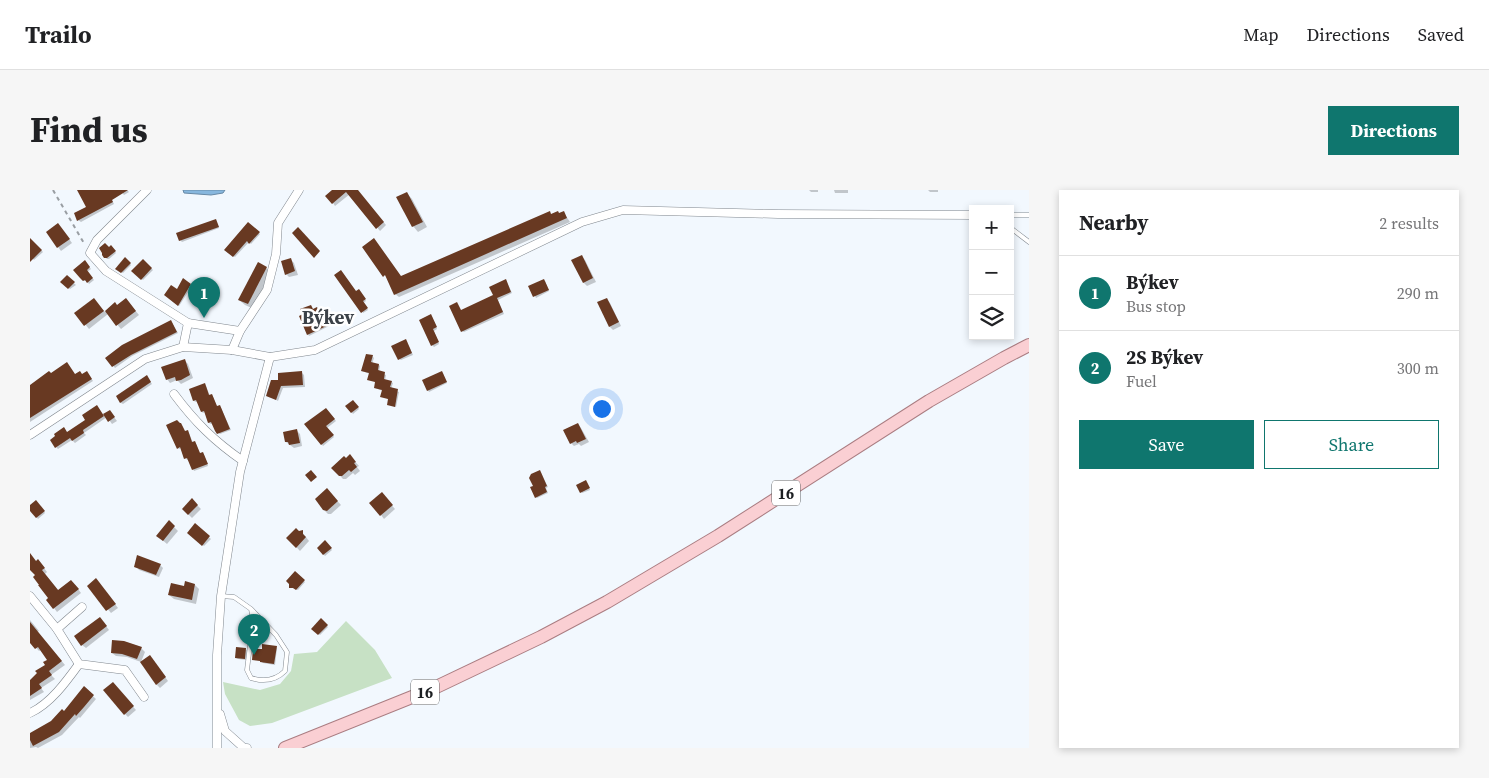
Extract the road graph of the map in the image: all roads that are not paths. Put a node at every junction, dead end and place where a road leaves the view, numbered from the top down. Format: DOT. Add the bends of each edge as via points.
graph roads {
  1 [pos="147,190"];
  2 [pos="299,190"];
  3 [pos="969,215"];
  4 [pos="1014,215"];
  5 [pos="1029,215"];
  6 [pos="1014,231"];
  7 [pos="1029,242"];
  8 [pos="188,323"];
  9 [pos="240,331"];
  10 [pos="1029,345"];
  11 [pos="183,347"];
  12 [pos="232,350"];
  13 [pos="270,357"];
  14 [pos="174,394"];
  15 [pos="30,435"];
  16 [pos="243,461"];
  17 [pos="30,596"];
  18 [pos="221,596"];
  19 [pos="82,607"];
  20 [pos="251,609"];
  21 [pos="57,629"];
  22 [pos="79,664"];
  23 [pos="144,697"];
  24 [pos="217,705"];
  25 [pos="30,713"];
  26 [pos="217,748"];
  27 [pos="247,748"];
  28 [pos="285,748"];
  1 -- 8 [label="street" via="97,240 90,253 106,271"];
  2 -- 9 [label="street" via="278,223 276,254 267,290"];
  3 -- 13 [label="street" via="624,210 582,222 315,350"];
  4 -- 5 [label="lane"];
  6 -- 7 [label="lane"];
  8 -- 9 [label="street"];
  8 -- 11 [label="street"];
  9 -- 12 [label="street"];
  10 -- 28 [label="main road, 16" via="929,401 718,536 607,602 432,690"];
  11 -- 12 [label="street"];
  11 -- 15 [label="street" via="146,358"];
  12 -- 13 [label="street"];
  13 -- 16 [label="street"];
  14 -- 16 [label="street" via="198,424"];
  16 -- 18 [label="street"];
  17 -- 21 [label="street"];
  18 -- 20 [label="lane" via="234,597"];
  18 -- 24 [label="street"];
  19 -- 21 [label="street"];
  20 -- 20 [label="lane" via="253,620 247,670 251,678 261,681 279,677 285,671 286,652 276,635"];
  21 -- 22 [label="street"];
  22 -- 23 [label="street" via="125,670"];
  22 -- 25 [label="street" via="64,684"];
  24 -- 26 [label="street"];
  24 -- 27 [label="street" via="225,731"];
}
